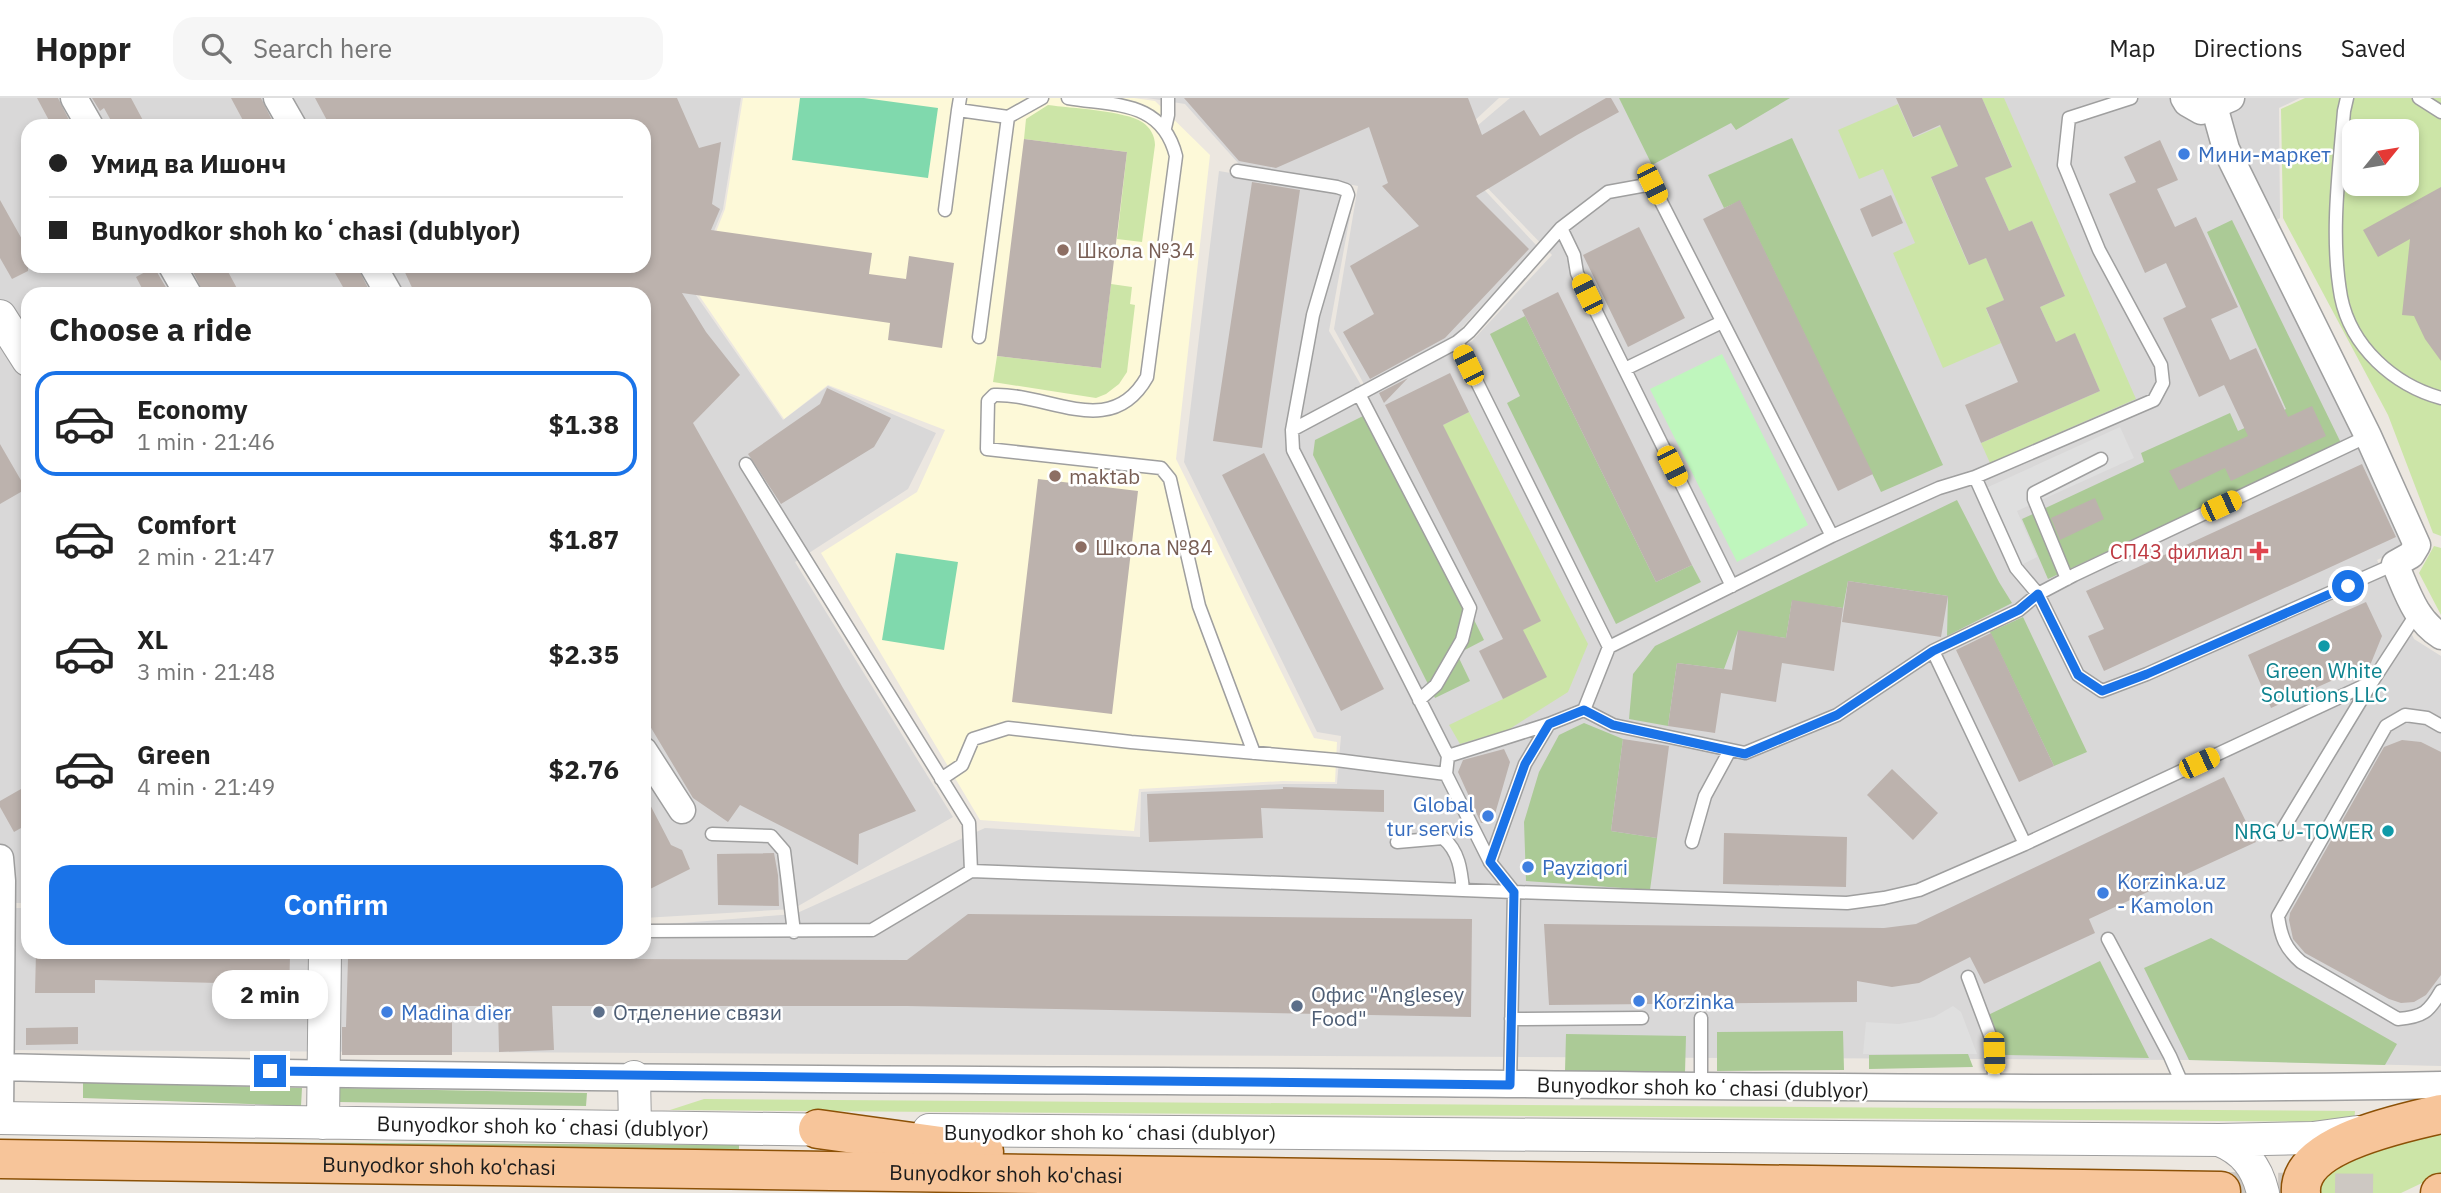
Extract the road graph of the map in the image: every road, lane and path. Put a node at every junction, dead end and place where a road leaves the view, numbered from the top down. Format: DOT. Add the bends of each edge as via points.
graph roads {
  1 [pos="74,98"];
  2 [pos="277,98"];
  3 [pos="1042,98"];
  4 [pos="1068,98"];
  5 [pos="1168,98"];
  6 [pos="2131,98"];
  7 [pos="2184,98"];
  8 [pos="2347,98"];
  9 [pos="2419,98"];
  10 [pos="2223,102"];
  11 [pos="959,104"];
  12 [pos="2441,112"];
  13 [pos="1008,117"];
  14 [pos="86,119"];
  15 [pos="289,119"];
  16 [pos="1165,128"];
  17 [pos="1237,170"];
  18 [pos="945,210"];
  19 [pos="1561,228"];
  20 [pos="0,316"];
  21 [pos="1722,322"];
  22 [pos="979,337"];
  23 [pos="1457,341"];
  24 [pos="21,349"];
  25 [pos="1625,369"];
  26 [pos="1359,394"];
  27 [pos="2441,398"];
  28 [pos="1292,430"];
  29 [pos="2368,436"];
  30 [pos="2101,459"];
  31 [pos="746,464"];
  32 [pos="1975,477"];
  33 [pos="1832,536"];
  34 [pos="2395,564"];
  35 [pos="2067,579"];
  36 [pos="1732,586"];
  37 [pos="2038,594"];
  38 [pos="2417,613"];
  39 [pos="2441,636"];
  40 [pos="1609,647"];
  41 [pos="1933,651"];
  42 [pos="2372,682"];
  43 [pos="1419,699"];
  44 [pos="1584,710"];
  45 [pos="1549,724"];
  46 [pos="2441,726"];
  47 [pos="1730,750"];
  48 [pos="1254,753"];
  49 [pos="1448,756"];
  50 [pos="651,762"];
  51 [pos="1447,774"];
  52 [pos="941,779"];
  53 [pos="682,810"];
  54 [pos="712,834"];
  55 [pos="2280,834"];
  56 [pos="1397,842"];
  57 [pos="1692,842"];
  58 [pos="2025,844"];
  59 [pos="0,858"];
  60 [pos="1490,862"];
  61 [pos="971,871"];
  62 [pos="1463,890"];
  63 [pos="1514,892"];
  64 [pos="1,920"];
  65 [pos="651,931"];
  66 [pos="794,932"];
  67 [pos="2108,939"];
  68 [pos="325,959"];
  69 [pos="1968,977"];
  70 [pos="2441,991"];
  71 [pos="1642,1018"];
  72 [pos="1700,1018"];
  73 [pos="1511,1019"];
  74 [pos="0,1067"];
  75 [pos="324,1072"];
  76 [pos="634,1077"];
  77 [pos="1510,1085"];
  78 [pos="2441,1085"];
  79 [pos="1701,1088"];
  80 [pos="1995,1088"];
  81 [pos="2184,1088"];
  82 [pos="2441,1114"];
  83 [pos="0,1118"];
  84 [pos="323,1123"];
  85 [pos="635,1127"];
  86 [pos="818,1129"];
  87 [pos="2376,1130"];
  88 [pos="2219,1140"];
  89 [pos="0,1159"];
  90 [pos="1212,1176"];
  91 [pos="2221,1191"];
  92 [pos="2263,1193"];
  93 [pos="2301,1193"];
  1 -- 14 [label="street"];
  2 -- 15 [label="street"];
  3 -- 13 [label="lane"];
  4 -- 16 [label="lane" via="1140,110"];
  5 -- 16 [label="lane"];
  6 -- 32 [label="lane" via="2069,118 2064,165 2099,250 2161,365 2163,383 2154,400"];
  7 -- 10 [label="street" via="2201,111"];
  8 -- 27 [label="lane" via="2336,229 2342,298 2352,325 2385,371"];
  9 -- 12 [label="lane"];
  10 -- 29 [label="street" via="2226,149"];
  11 -- 13 [label="lane"];
  11 -- 18 [label="lane"];
  13 -- 22 [label="lane"];
  16 -- 48 [label="lane" via="1176,156 1147,377 1128,401 1097,412 995,395 988,401 987,449 1161,468 1170,479 1199,606"];
  17 -- 28 [label="lane" via="1337,187 1348,195 1313,316"];
  19 -- 21 [label="lane" via="1608,192 1652,184"];
  19 -- 23 [label="lane"];
  19 -- 25 [label="lane" via="1577,273"];
  20 -- 24 [label="street"];
  21 -- 25 [label="lane"];
  21 -- 33 [label="lane"];
  23 -- 26 [label="lane"];
  23 -- 40 [label="lane"];
  25 -- 36 [label="lane"];
  26 -- 28 [label="lane"];
  26 -- 43 [label="lane" via="1471,608 1462,640 1436,685"];
  28 -- 43 [label="lane" via="1293,450"];
  29 -- 34 [label="street" via="2417,545 2411,555"];
  29 -- 35 [label="lane"];
  30 -- 35 [label="lane" via="2035,493"];
  31 -- 52 [label="lane"];
  32 -- 33 [label="lane" via="1939,488"];
  32 -- 37 [label="lane" via="2016,568"];
  33 -- 36 [label="lane"];
  34 -- 37 [label="lane" via="2102,691 2078,675"];
  34 -- 38 [label="street"];
  35 -- 37 [label="lane"];
  36 -- 40 [label="lane"];
  37 -- 41 [label="lane" via="2019,610"];
  38 -- 39 [label="street"];
  38 -- 42 [label="lane"];
  40 -- 44 [label="lane"];
  41 -- 47 [label="lane" via="1837,715 1745,754"];
  41 -- 58 [label="lane"];
  42 -- 55 [label="lane"];
  42 -- 58 [label="lane"];
  43 -- 49 [label="lane"];
  44 -- 45 [label="lane"];
  44 -- 47 [label="lane" via="1613,725"];
  45 -- 49 [label="lane"];
  45 -- 60 [label="lane" via="1525,764"];
  46 -- 70 [label="lane" via="2404,715 2386,726 2278,916 2281,937 2301,962 2398,1019 2430,1010"];
  47 -- 57 [label="lane" via="1705,796"];
  48 -- 51 [label="lane"];
  48 -- 52 [label="lane" via="1008,729 973,740 962,765"];
  49 -- 51 [label="lane"];
  50 -- 53 [label="street"];
  51 -- 60 [label="lane"];
  52 -- 61 [label="lane" via="969,823"];
  54 -- 66 [label="lane" via="771,836 784,851"];
  56 -- 62 [label="lane" via="1443,838 1454,846"];
  58 -- 63 [label="lane" via="1919,890 1847,903"];
  59 -- 64 [label="street"];
  60 -- 63 [label="lane"];
  61 -- 62 [label="lane"];
  61 -- 66 [label="lane" via="872,930"];
  62 -- 63 [label="lane"];
  63 -- 73 [label="lane"];
  64 -- 74 [label="street"];
  65 -- 66 [label="lane"];
  67 -- 81 [label="lane"];
  68 -- 75 [label="street"];
  69 -- 80 [label="lane" via="1991,1038"];
  71 -- 73 [label="lane"];
  72 -- 79 [label="lane"];
  73 -- 77 [label="lane"];
  74 -- 75 [label="street, Bunyodkor shoh koʻchasi (dublyor)"];
  74 -- 83 [label="street"];
  75 -- 76 [label="street, Bunyodkor shoh koʻchasi (dublyor)"];
  75 -- 84 [label="street"];
  76 -- 77 [label="street, Bunyodkor shoh koʻchasi (dublyor)"];
  76 -- 85 [label="street"];
  77 -- 79 [label="street, Bunyodkor shoh koʻchasi (dublyor)"];
  78 -- 81 [label="street, Bunyodkor shoh koʻchasi (dublyor)"];
  79 -- 80 [label="street, Bunyodkor shoh koʻchasi (dublyor)"];
  80 -- 81 [label="street, Bunyodkor shoh koʻchasi (dublyor)"];
  82 -- 87 [label="main road"];
  83 -- 84 [label="street, Bunyodkor shoh koʻchasi (dublyor)"];
  84 -- 85 [label="street, Bunyodkor shoh koʻchasi (dublyor)"];
  85 -- 86 [label="street, Bunyodkor shoh koʻchasi (dublyor)"];
  86 -- 88 [label="street, Bunyodkor shoh koʻchasi (dublyor)"];
  86 -- 90 [label="main road" via="1049,1161"];
  87 -- 88 [label="street" via="2313,1138"];
  87 -- 93 [label="main road" via="2320,1157 2303,1176"];
  88 -- 92 [label="street" via="2249,1160"];
  89 -- 90 [label="main road, Bunyodkor shoh ko'chasi"];
  90 -- 91 [label="main road, Bunyodkor shoh ko'chasi"];
}
